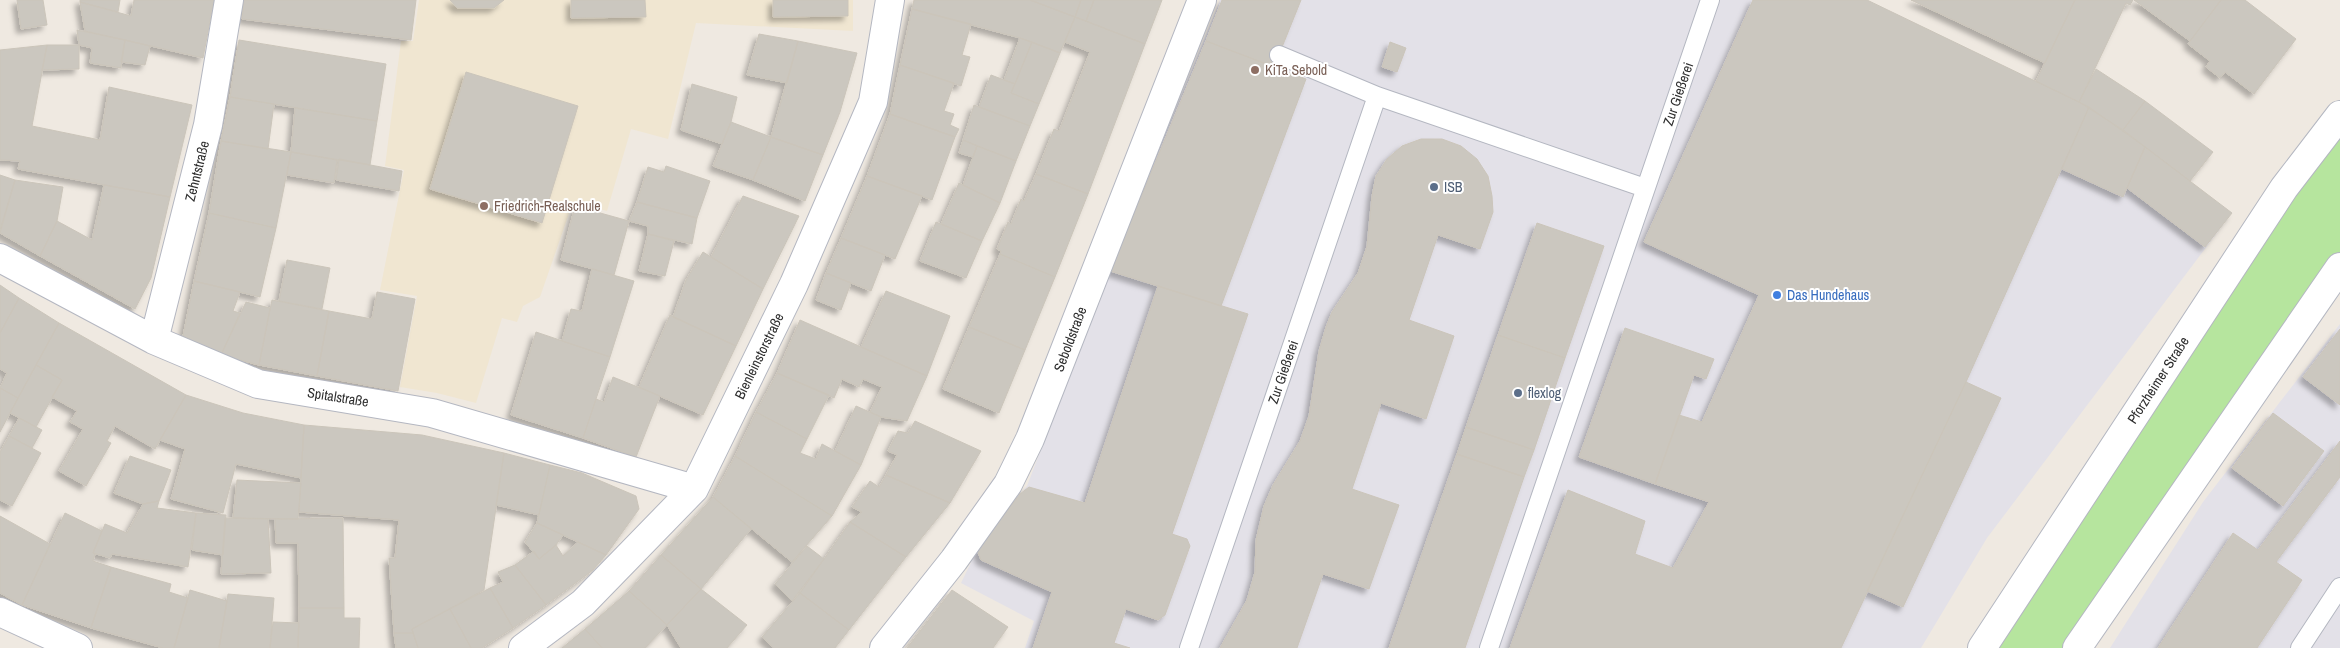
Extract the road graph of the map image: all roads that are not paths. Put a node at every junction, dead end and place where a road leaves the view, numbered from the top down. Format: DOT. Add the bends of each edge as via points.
graph roads {
  1 [pos="229,0"];
  2 [pos="890,0"];
  3 [pos="1202,0"];
  4 [pos="1710,0"];
  5 [pos="1279,55"];
  6 [pos="1378,96"];
  7 [pos="2340,115"];
  8 [pos="1645,188"];
  9 [pos="0,258"];
  10 [pos="2340,267"];
  11 [pos="154,340"];
  12 [pos="694,489"];
  13 [pos="2340,586"];
  14 [pos="0,612"];
  15 [pos="78,648"];
  16 [pos="523,648"];
  17 [pos="884,648"];
  18 [pos="1189,648"];
  19 [pos="1489,648"];
  20 [pos="1982,648"];
  21 [pos="2077,648"];
  22 [pos="2300,648"];
  1 -- 11 [label="street, Zehntstraße" via="208,125"];
  2 -- 12 [label="street, Bienleinstorstraße" via="873,102 794,284"];
  3 -- 17 [label="street, Seboldstraße" via="1030,439 1012,477 954,560"];
  4 -- 8 [label="lane, Zur Gießerei"];
  5 -- 6 [label="lane"];
  6 -- 8 [label="lane"];
  6 -- 18 [label="lane, Zur Gießerei"];
  7 -- 20 [label="street, Pforzheimer Straße" via="2284,188"];
  8 -- 19 [label="lane, Zur Gießerei"];
  9 -- 11 [label="street, Spitalstraße"];
  10 -- 21 [label="street"];
  11 -- 12 [label="street, Spitalstraße" via="258,384 432,413"];
  12 -- 16 [label="street, Bienleinstorstraße" via="583,603"];
  13 -- 22 [label="lane"];
  14 -- 15 [label="street"];
}
